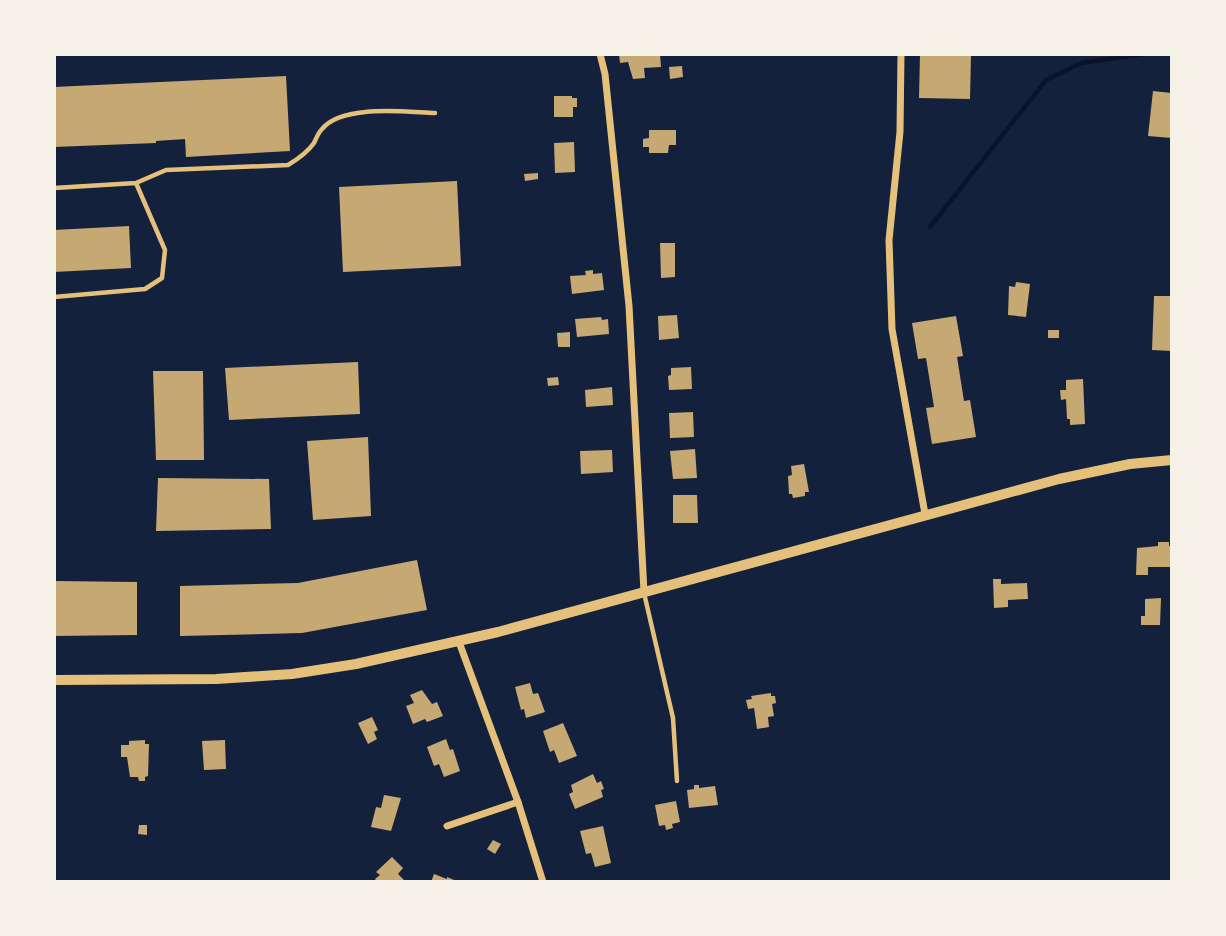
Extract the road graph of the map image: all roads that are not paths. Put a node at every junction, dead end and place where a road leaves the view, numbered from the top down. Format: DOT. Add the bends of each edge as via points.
graph roads {
  1 [pos="600,54"];
  2 [pos="901,54"];
  3 [pos="435,114"];
  4 [pos="136,183"];
  5 [pos="54,188"];
  6 [pos="54,297"];
  7 [pos="1172,460"];
  8 [pos="925,514"];
  9 [pos="644,592"];
  10 [pos="459,642"];
  11 [pos="54,680"];
  12 [pos="677,780"];
  13 [pos="518,802"];
  14 [pos="447,825"];
  15 [pos="543,882"];
  1 -- 9 [label="street" via="629,306"];
  2 -- 8 [label="street" via="900,131 889,240 892,329"];
  3 -- 4 [label="lane" via="389,111 340,116 322,128 312,146 288,165 166,170"];
  4 -- 5 [label="lane"];
  4 -- 6 [label="lane" via="165,250 162,278 145,289"];
  7 -- 8 [label="street" via="1079,474"];
  8 -- 9 [label="street"];
  9 -- 10 [label="street"];
  9 -- 12 [label="lane" via="673,718"];
  10 -- 11 [label="street" via="292,674"];
  10 -- 13 [label="street"];
  13 -- 14 [label="street"];
  13 -- 15 [label="street"];
}
